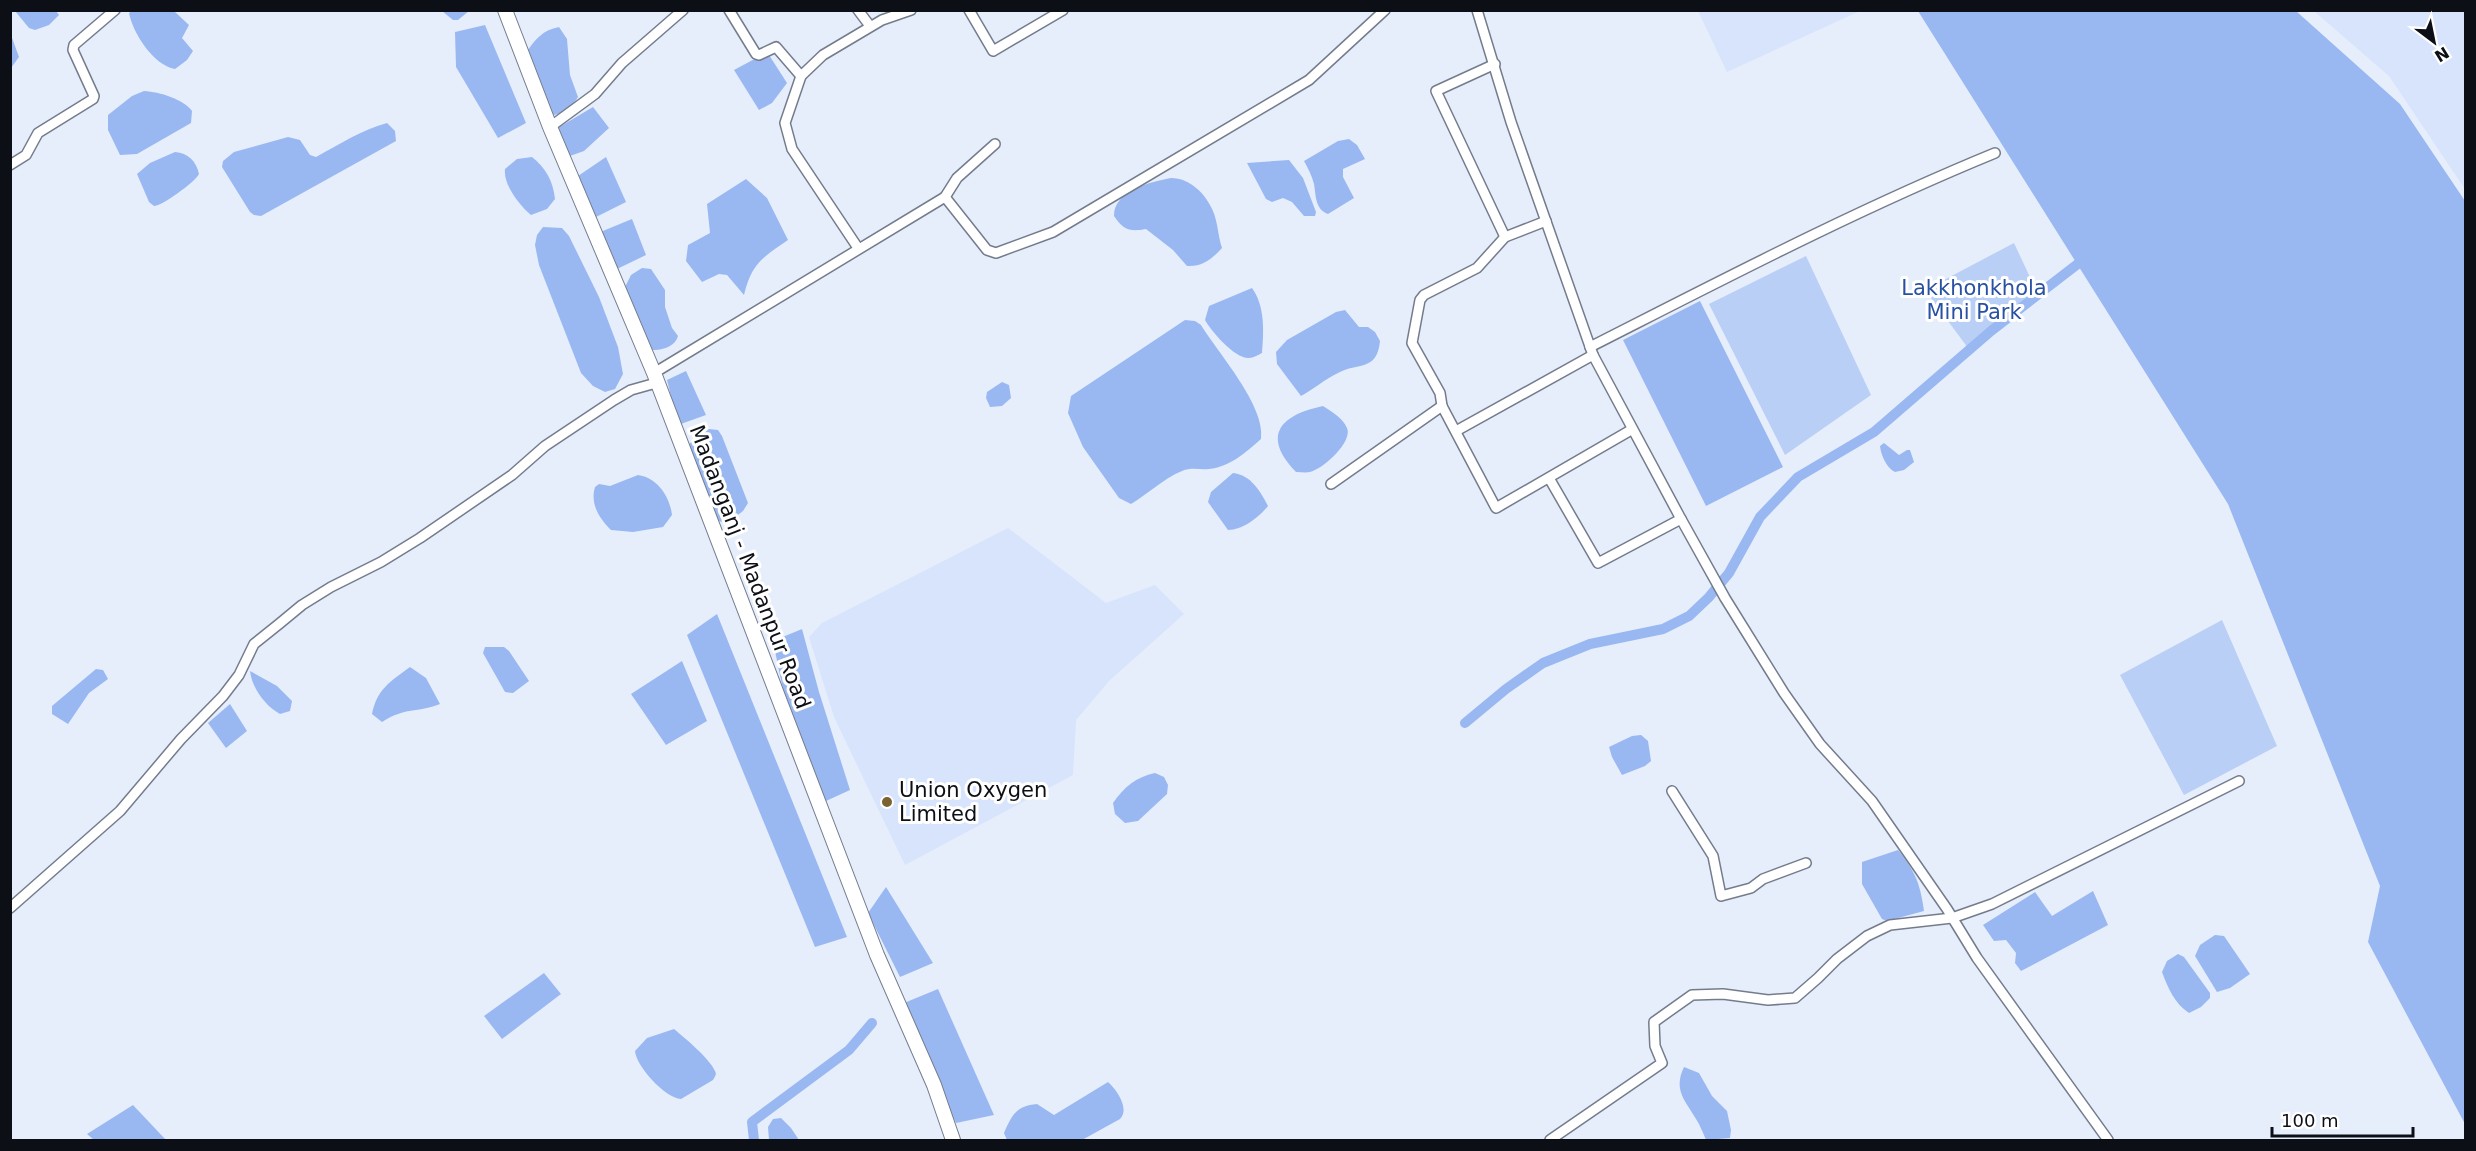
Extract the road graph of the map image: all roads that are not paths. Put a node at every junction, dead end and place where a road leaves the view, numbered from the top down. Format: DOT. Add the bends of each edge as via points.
graph roads {
  1 [pos="116,10"];
  2 [pos="505,10"];
  3 [pos="683,10"];
  4 [pos="729,10"];
  5 [pos="858,10"];
  6 [pos="911,10"];
  7 [pos="969,10"];
  8 [pos="1064,10"];
  9 [pos="1385,10"];
  10 [pos="1477,10"];
  11 [pos="870,26"];
  12 [pos="1495,64"];
  13 [pos="801,76"];
  14 [pos="550,127"];
  15 [pos="995,144"];
  16 [pos="1995,153"];
  17 [pos="10,165"];
  18 [pos="945,196"];
  19 [pos="1546,221"];
  20 [pos="1505,237"];
  21 [pos="858,248"];
  22 [pos="1592,351"];
  23 [pos="655,378"];
  24 [pos="1442,406"];
  25 [pos="1631,429"];
  26 [pos="1456,431"];
  27 [pos="1549,478"];
  28 [pos="1331,484"];
  29 [pos="1681,519"];
  30 [pos="2239,781"];
  31 [pos="1672,792"];
  32 [pos="1806,864"];
  33 [pos="10,908"];
  34 [pos="1952,918"];
  35 [pos="953,1140"];
  36 [pos="1550,1140"];
  37 [pos="2108,1140"];
  1 -- 17 [label="street" via="74,45 93,99 38,133 26,155"];
  2 -- 14 [label="main road, Madanganj - Madanpur Road"];
  3 -- 14 [label="street" via="622,63 595,94"];
  4 -- 13 [label="street" via="756,54 776,47"];
  5 -- 11 [label="street"];
  6 -- 11 [label="street"];
  7 -- 8 [label="street" via="993,51"];
  9 -- 18 [label="street" via="1309,80 1053,232 996,253 987,250"];
  10 -- 12 [label="street"];
  11 -- 13 [label="street" via="823,55"];
  12 -- 19 [label="street"];
  12 -- 20 [label="street" via="1436,91"];
  13 -- 21 [label="street" via="785,123 792,149"];
  14 -- 23 [label="main road, Madanganj - Madanpur Road"];
  15 -- 18 [label="street" via="957,178"];
  16 -- 22 [label="street" via="1798,242"];
  18 -- 21 [label="street"];
  19 -- 20 [label="street"];
  19 -- 22 [label="street"];
  20 -- 24 [label="street" via="1477,268 1424,295 1418,304 1412,343 1440,393"];
  21 -- 23 [label="street"];
  22 -- 25 [label="street"];
  22 -- 26 [label="street"];
  23 -- 33 [label="street" via="545,446 512,475 420,538 302,606 254,644 223,696 120,811"];
  23 -- 35 [label="main road, Madanganj - Madanpur Road" via="877,955 934,1085"];
  24 -- 26 [label="street"];
  24 -- 28 [label="street"];
  25 -- 27 [label="street"];
  25 -- 29 [label="street"];
  26 -- 27 [label="street" via="1496,508"];
  27 -- 29 [label="street" via="1598,563"];
  29 -- 34 [label="street" via="1784,693 1820,744 1872,801"];
  30 -- 34 [label="street" via="1992,904"];
  31 -- 32 [label="street" via="1713,856 1721,896 1751,888 1763,879"];
  34 -- 36 [label="street" via="1890,925 1867,936 1795,998 1768,1000 1692,994 1654,1022 1655,1046 1662,1063"];
  34 -- 37 [label="street"];
}
